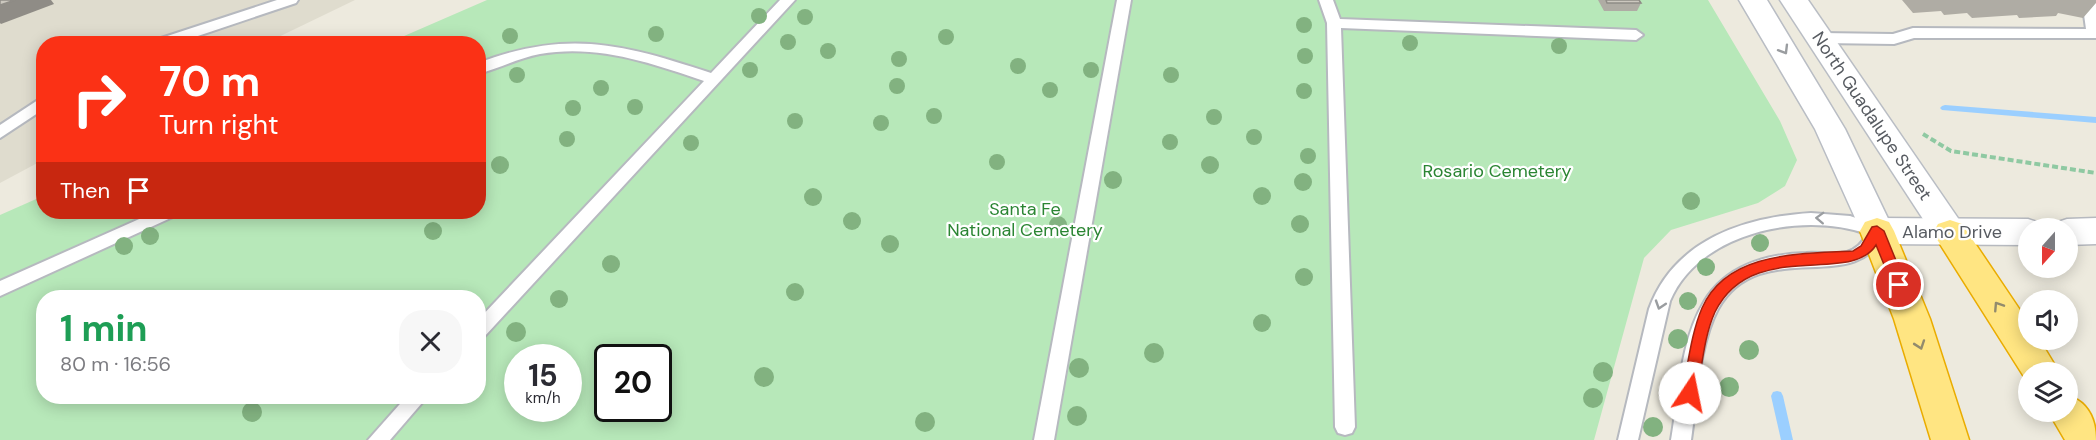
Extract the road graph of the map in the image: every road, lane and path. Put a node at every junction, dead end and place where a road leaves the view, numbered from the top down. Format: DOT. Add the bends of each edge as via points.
graph roads {
  1 [pos="291,0"];
  2 [pos="788,0"];
  3 [pos="1124,0"];
  4 [pos="1326,0"];
  5 [pos="1753,0"];
  6 [pos="1794,0"];
  7 [pos="2089,0"];
  8 [pos="1334,23"];
  9 [pos="1636,34"];
  10 [pos="181,36"];
  11 [pos="1821,38"];
  12 [pos="486,66"];
  13 [pos="714,79"];
  14 [pos="36,107"];
  15 [pos="1915,129"];
  16 [pos="0,133"];
  17 [pos="2096,173"];
  18 [pos="154,219"];
  19 [pos="1877,231"];
  20 [pos="2096,231"];
  21 [pos="2018,232"];
  22 [pos="2078,232"];
  23 [pos="1950,233"];
  24 [pos="0,289"];
  25 [pos="486,323"];
  26 [pos="2034,362"];
  27 [pos="412,404"];
  28 [pos="2074,422"];
  29 [pos="1345,427"];
  30 [pos="378,440"];
  31 [pos="1044,440"];
  32 [pos="1628,440"];
  33 [pos="1680,440"];
  34 [pos="1950,440"];
  35 [pos="2086,440"];
  1 -- 10 [label="lane"];
  2 -- 13 [label="lane"];
  3 -- 31 [label="lane"];
  4 -- 8 [label="lane"];
  5 -- 19 [label="main road, North Guadalupe Street, one-way" via="1830,129"];
  6 -- 11 [label="main road, North Guadalupe Street"];
  7 -- 11 [label="lane" via="2094,34 1913,33 1894,39"];
  8 -- 9 [label="lane"];
  8 -- 29 [label="lane"];
  11 -- 23 [label="main road, North Guadalupe Street"];
  12 -- 13 [label="lane" via="534,50 591,46 640,54"];
  13 -- 25 [label="lane"];
  14 -- 16 [label="lane"];
  15 -- 17 [label="path" via="1951,151"];
  18 -- 24 [label="lane"];
  19 -- 23 [label="main road, Alamo Drive"];
  19 -- 32 [label="lane, one-way" via="1840,219 1807,218 1739,232 1694,256 1673,279 1661,303"];
  19 -- 33 [label="lane" via="1866,250 1855,256 1766,264 1732,280 1719,293 1703,326"];
  19 -- 34 [label="highway, one-way"];
  20 -- 22 [label="main road"];
  21 -- 23 [label="main road, Alamo Drive"];
  26 -- 23 [label="highway, one-way"];
  27 -- 30 [label="lane"];
  28 -- 35 [label="highway"];
}
